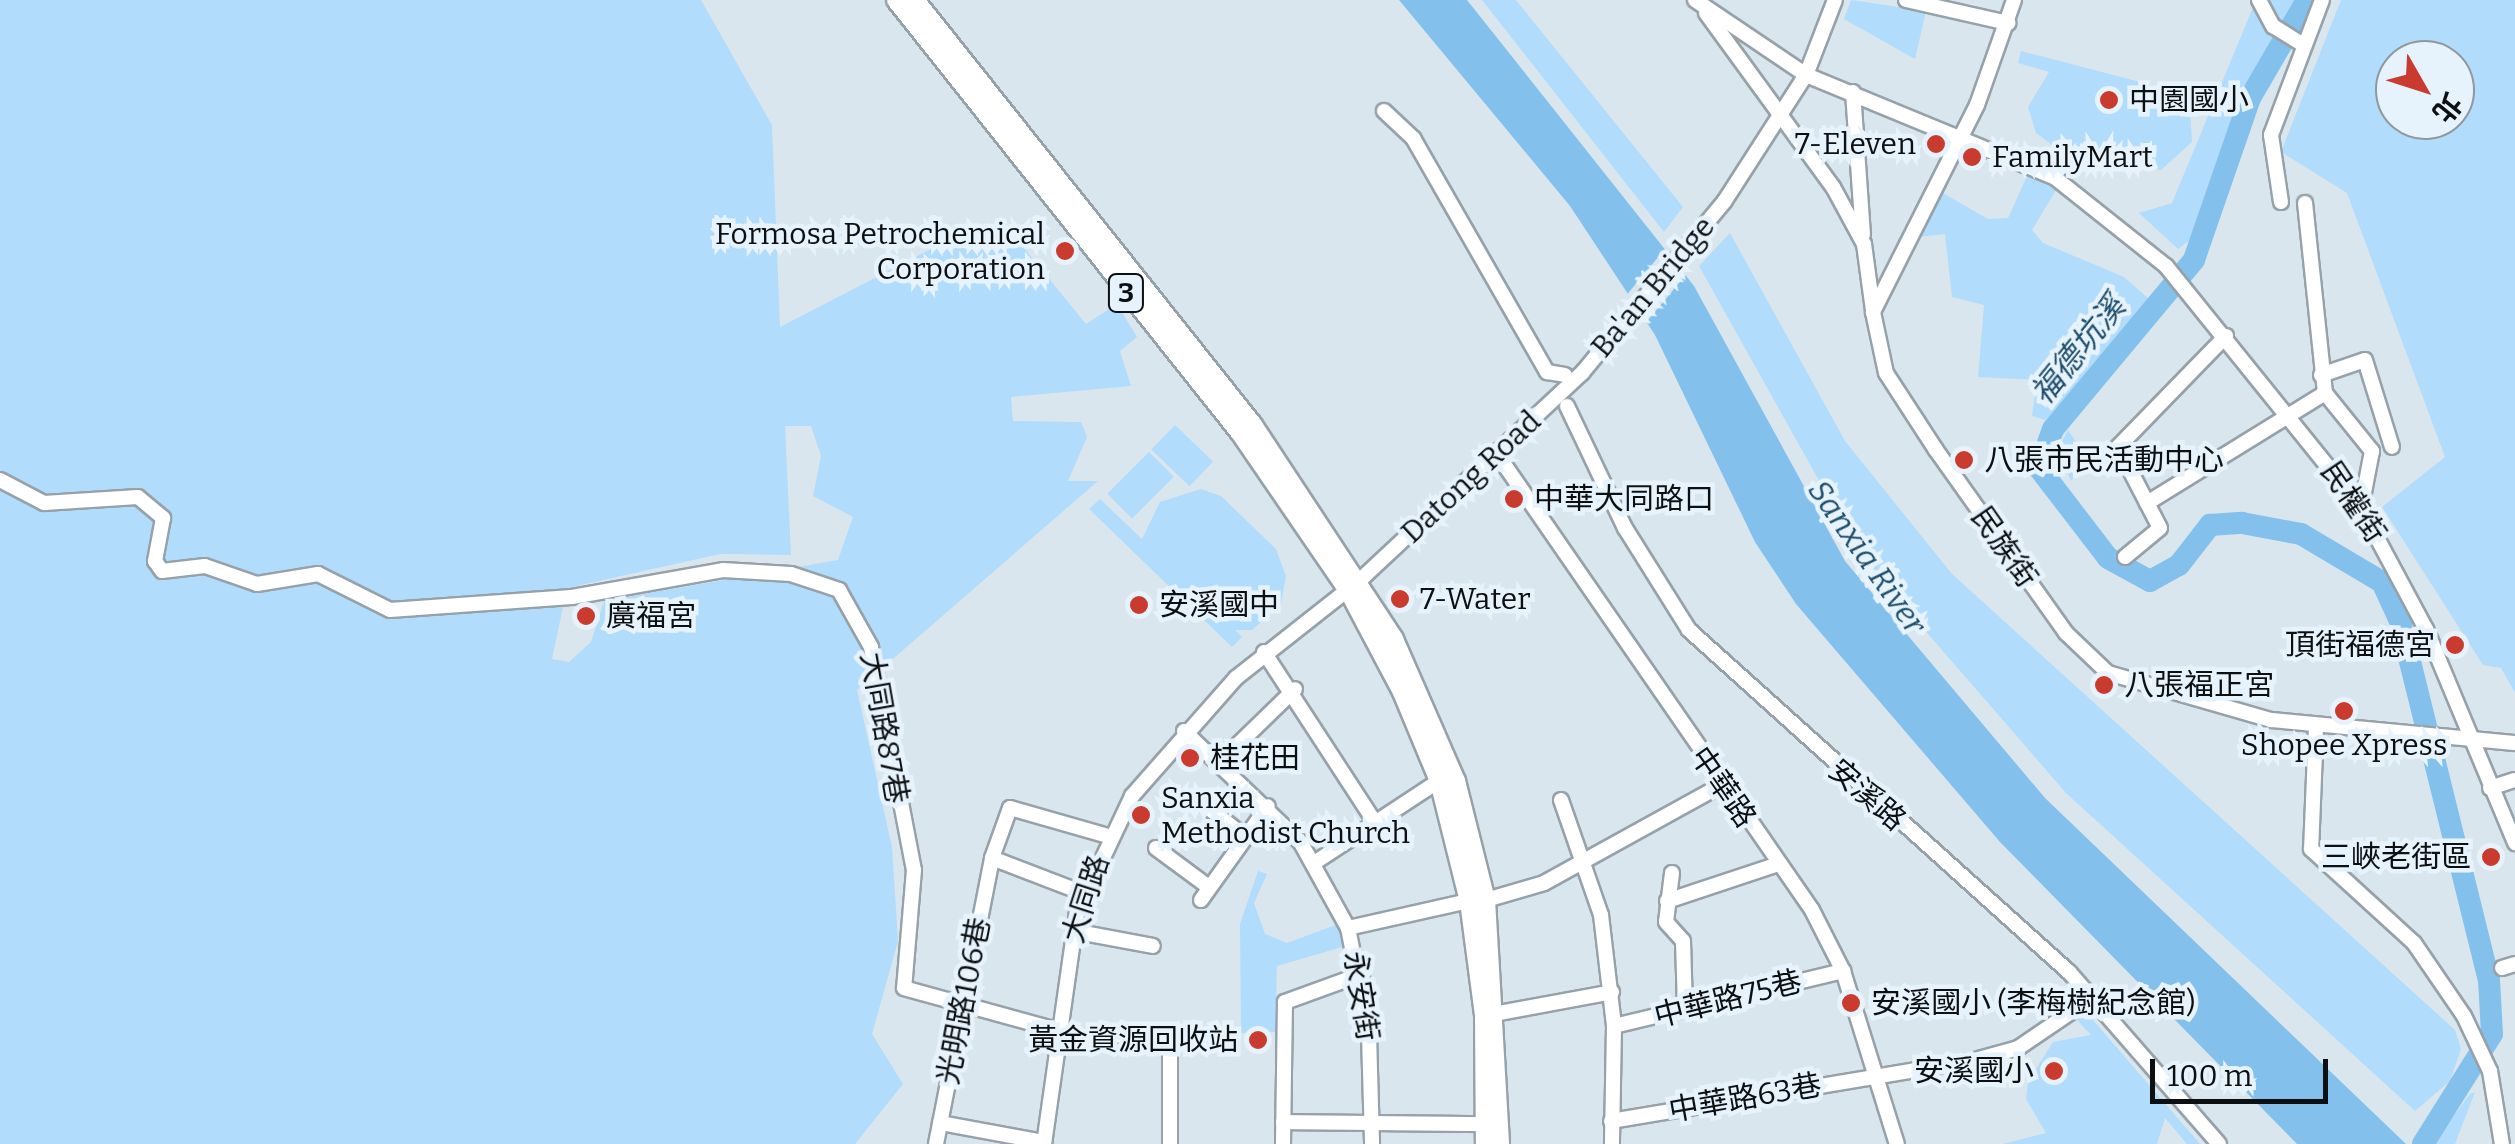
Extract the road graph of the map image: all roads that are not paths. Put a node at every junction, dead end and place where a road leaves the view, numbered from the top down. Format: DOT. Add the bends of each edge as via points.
graph roads {
  1 [pos="896,0"];
  2 [pos="915,0"];
  3 [pos="1906,0"];
  4 [pos="2014,0"];
  5 [pos="2260,0"];
  6 [pos="2322,0"];
  7 [pos="1829,3"];
  8 [pos="1929,3"];
  9 [pos="1699,4"];
  10 [pos="2008,23"];
  11 [pos="2295,40"];
  12 [pos="1806,75"];
  13 [pos="1853,92"];
  14 [pos="1384,111"];
  15 [pos="1776,119"];
  16 [pos="1963,132"];
  17 [pos="2281,202"];
  18 [pos="2305,203"];
  19 [pos="1864,244"];
  20 [pos="1873,312"];
  21 [pos="2226,336"];
  22 [pos="1582,373"];
  23 [pos="2321,374"];
  24 [pos="1565,376"];
  25 [pos="2325,392"];
  26 [pos="1568,406"];
  27 [pos="2292,416"];
  28 [pos="2392,447"];
  29 [pos="1498,454"];
  30 [pos="0,480"];
  31 [pos="2147,503"];
  32 [pos="2362,508"];
  33 [pos="2124,557"];
  34 [pos="1354,585"];
  35 [pos="1264,652"];
  36 [pos="1295,689"];
  37 [pos="2316,727"];
  38 [pos="1184,731"];
  39 [pos="2468,738"];
  40 [pos="2515,743"];
  41 [pos="1221,761"];
  42 [pos="2515,780"];
  43 [pos="1439,781"];
  44 [pos="1720,786"];
  45 [pos="2490,788"];
  46 [pos="1196,798"];
  47 [pos="1561,800"];
  48 [pos="1268,806"];
  49 [pos="1373,819"];
  50 [pos="1108,836"];
  51 [pos="1244,836"];
  52 [pos="2515,843"];
  53 [pos="1156,848"];
  54 [pos="992,858"];
  55 [pos="1314,863"];
  56 [pos="1582,864"];
  57 [pos="1778,864"];
  58 [pos="1672,873"];
  59 [pos="1206,884"];
  60 [pos="1083,893"];
  61 [pos="1201,900"];
  62 [pos="1478,900"];
  63 [pos="1667,901"];
  64 [pos="1348,928"];
  65 [pos="1073,931"];
  66 [pos="1153,946"];
  67 [pos="1843,972"];
  68 [pos="1362,974"];
  69 [pos="1612,992"];
  70 [pos="2090,999"];
  71 [pos="963,1008"];
  72 [pos="1685,1009"];
  73 [pos="1498,1013"];
  74 [pos="1614,1026"];
  75 [pos="1056,1030"];
  76 [pos="1092,1034"];
  77 [pos="1880,1078"];
  78 [pos="1611,1121"];
  79 [pos="1283,1122"];
  80 [pos="1371,1122"];
  81 [pos="940,1123"];
  82 [pos="1485,1124"];
  83 [pos="1044,1143"];
  84 [pos="936,1144"];
  85 [pos="1170,1144"];
  86 [pos="1283,1144"];
  87 [pos="1372,1144"];
  88 [pos="1485,1144"];
  89 [pos="1500,1144"];
  90 [pos="1612,1144"];
  91 [pos="1897,1144"];
  92 [pos="2219,1144"];
  93 [pos="2502,1144"];
  1 -- 34 [label="main road, 3"];
  2 -- 34 [label="main road, 3" via="1254,424"];
  3 -- 8 [label="street"];
  4 -- 10 [label="street"];
  5 -- 11 [label="street" via="2273,26"];
  6 -- 11 [label="street"];
  7 -- 12 [label="street"];
  8 -- 10 [label="street"];
  9 -- 12 [label="street"];
  9 -- 15 [label="street"];
  10 -- 16 [label="street"];
  11 -- 17 [label="street" via="2271,134"];
  12 -- 13 [label="street"];
  12 -- 15 [label="street"];
  13 -- 16 [label="street"];
  13 -- 19 [label="street, 民族街"];
  14 -- 24 [label="street" via="1414,138 1547,372"];
  15 -- 19 [label="street" via="1834,188"];
  15 -- 22 [label="street, Ba'an Bridge" via="1724,202"];
  16 -- 20 [label="street"];
  16 -- 21 [label="street, 民權街" via="2054,177 2166,266"];
  18 -- 23 [label="street"];
  19 -- 20 [label="street, 民族街"];
  20 -- 37 [label="street, 民族街" via="1886,373 2012,559 2108,672 2163,696"];
  21 -- 27 [label="street, 民權街"];
  21 -- 31 [label="street" via="2118,446"];
  22 -- 29 [label="street, Datong Road"];
  23 -- 25 [label="street"];
  23 -- 28 [label="street" via="2365,360"];
  25 -- 27 [label="street"];
  25 -- 32 [label="street" via="2372,451"];
  26 -- 70 [label="street, 安溪路" via="1624,528 1689,630 1963,884 2020,924"];
  27 -- 31 [label="street"];
  27 -- 32 [label="street, 民權街"];
  29 -- 34 [label="street, Datong Road"];
  29 -- 44 [label="street, 中華路"];
  30 -- 71 [label="street, 大同路87巷" via="44,502 138,497 163,518 155,562 162,571 204,566 251,584 318,574 390,610 572,597 723,570 791,574 839,590 872,646 914,870 900,982 911,994"];
  31 -- 33 [label="street" via="2160,528"];
  32 -- 39 [label="street, 民權街" via="2426,629"];
  34 -- 35 [label="street, 大同路"];
  34 -- 43 [label="main road, 3"];
  34 -- 62 [label="main road, 3" via="1440,735"];
  35 -- 36 [label="street"];
  35 -- 38 [label="street, 大同路"];
  36 -- 41 [label="street"];
  36 -- 49 [label="street"];
  37 -- 39 [label="street, 民族街"];
  37 -- 93 [label="street" via="2311,849 2414,943 2469,1026 2490,1070"];
  38 -- 41 [label="street, 永安街"];
  38 -- 50 [label="street, 大同路"];
  39 -- 40 [label="street, 民族街"];
  39 -- 45 [label="street, 民權街"];
  41 -- 48 [label="street, 永安街"];
  42 -- 45 [label="street"];
  43 -- 49 [label="street"];
  43 -- 62 [label="main road, 3"];
  44 -- 56 [label="street"];
  44 -- 57 [label="street, 中華路"];
  45 -- 52 [label="street, 民權街"];
  46 -- 51 [label="street"];
  47 -- 56 [label="street"];
  48 -- 51 [label="street"];
  48 -- 55 [label="street, 永安街"];
  49 -- 55 [label="street"];
  50 -- 54 [label="street, 光明路106巷" via="1010,808"];
  50 -- 60 [label="street, 大同路"];
  51 -- 59 [label="street"];
  53 -- 59 [label="street"];
  54 -- 60 [label="street"];
  54 -- 71 [label="street, 光明路106巷"];
  55 -- 64 [label="street, 永安街"];
  56 -- 62 [label="street"];
  56 -- 69 [label="street"];
  57 -- 63 [label="street"];
  57 -- 67 [label="street, 中華路"];
  58 -- 63 [label="street"];
  59 -- 61 [label="street"];
  60 -- 65 [label="street, 大同路"];
  62 -- 64 [label="street"];
  62 -- 73 [label="main road, 3"];
  62 -- 82 [label="main road, 3"];
  63 -- 72 [label="street" via="1666,922 1683,941"];
  64 -- 68 [label="street, 永安街"];
  65 -- 66 [label="street"];
  65 -- 75 [label="street, 大同路"];
  67 -- 72 [label="street, 中華路75巷"];
  67 -- 77 [label="street, 中華路"];
  68 -- 79 [label="street" via="1285,1002"];
  68 -- 80 [label="street, 永安街"];
  69 -- 73 [label="street"];
  69 -- 74 [label="street"];
  70 -- 77 [label="street, 中華路63巷" via="2018,1048"];
  70 -- 92 [label="street, 安溪路"];
  71 -- 75 [label="street, 大同路87巷"];
  71 -- 81 [label="street, 光明路106巷"];
  72 -- 74 [label="street, 中華路75巷"];
  73 -- 89 [label="main road, 3"];
  74 -- 78 [label="street"];
  75 -- 83 [label="street, 大同路"];
  76 -- 85 [label="street" via="1170,1038"];
  77 -- 78 [label="street, 中華路63巷"];
  77 -- 91 [label="street, 中華路"];
  78 -- 90 [label="street"];
  79 -- 80 [label="street"];
  79 -- 86 [label="street"];
  80 -- 82 [label="street"];
  80 -- 87 [label="street, 永安街"];
  81 -- 83 [label="street"];
  81 -- 84 [label="street, 光明路106巷"];
  82 -- 88 [label="main road, 3"];
}
